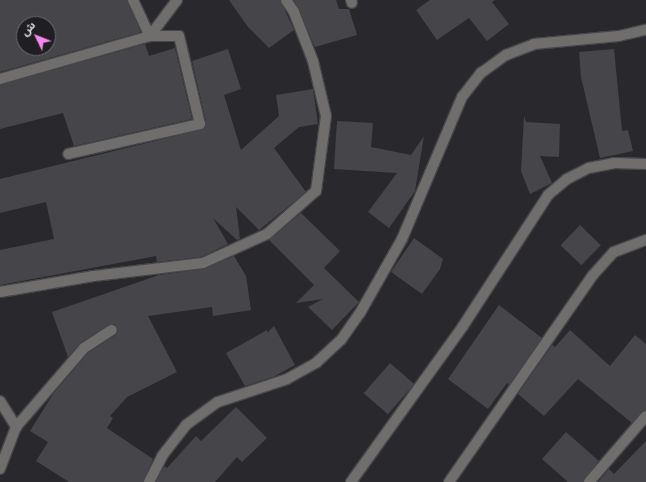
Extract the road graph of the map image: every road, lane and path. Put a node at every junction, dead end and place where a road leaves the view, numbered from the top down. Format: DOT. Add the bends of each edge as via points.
graph roads {
  1 [pos="133,0"];
  2 [pos="177,0"];
  3 [pos="286,0"];
  4 [pos="646,30"];
  5 [pos="150,36"];
  6 [pos="0,79"];
  7 [pos="68,154"];
  8 [pos="646,164"];
  9 [pos="646,240"];
  10 [pos="0,292"];
  11 [pos="112,330"];
  12 [pos="0,401"];
  13 [pos="646,416"];
  14 [pos="16,427"];
  15 [pos="0,469"];
  16 [pos="149,482"];
  17 [pos="352,482"];
  18 [pos="448,482"];
  19 [pos="589,482"];
  1 -- 5 [label="street"];
  2 -- 5 [label="street"];
  3 -- 10 [label="street" via="294,12 313,61 326,116 316,190 267,234 203,263 94,276"];
  4 -- 16 [label="street" via="619,36 534,44 506,56 481,73 462,97 402,240 360,313 341,340 316,363 287,380 218,402 192,421 162,456"];
  5 -- 6 [label="street"];
  5 -- 7 [label="street" via="179,36 200,124"];
  8 -- 17 [label="street" via="614,163 589,168 567,179 548,194 463,326"];
  9 -- 18 [label="street" via="614,252 593,275"];
  11 -- 14 [label="street" via="84,348"];
  12 -- 14 [label="street"];
  13 -- 19 [label="street"];
  14 -- 15 [label="street"];
}
